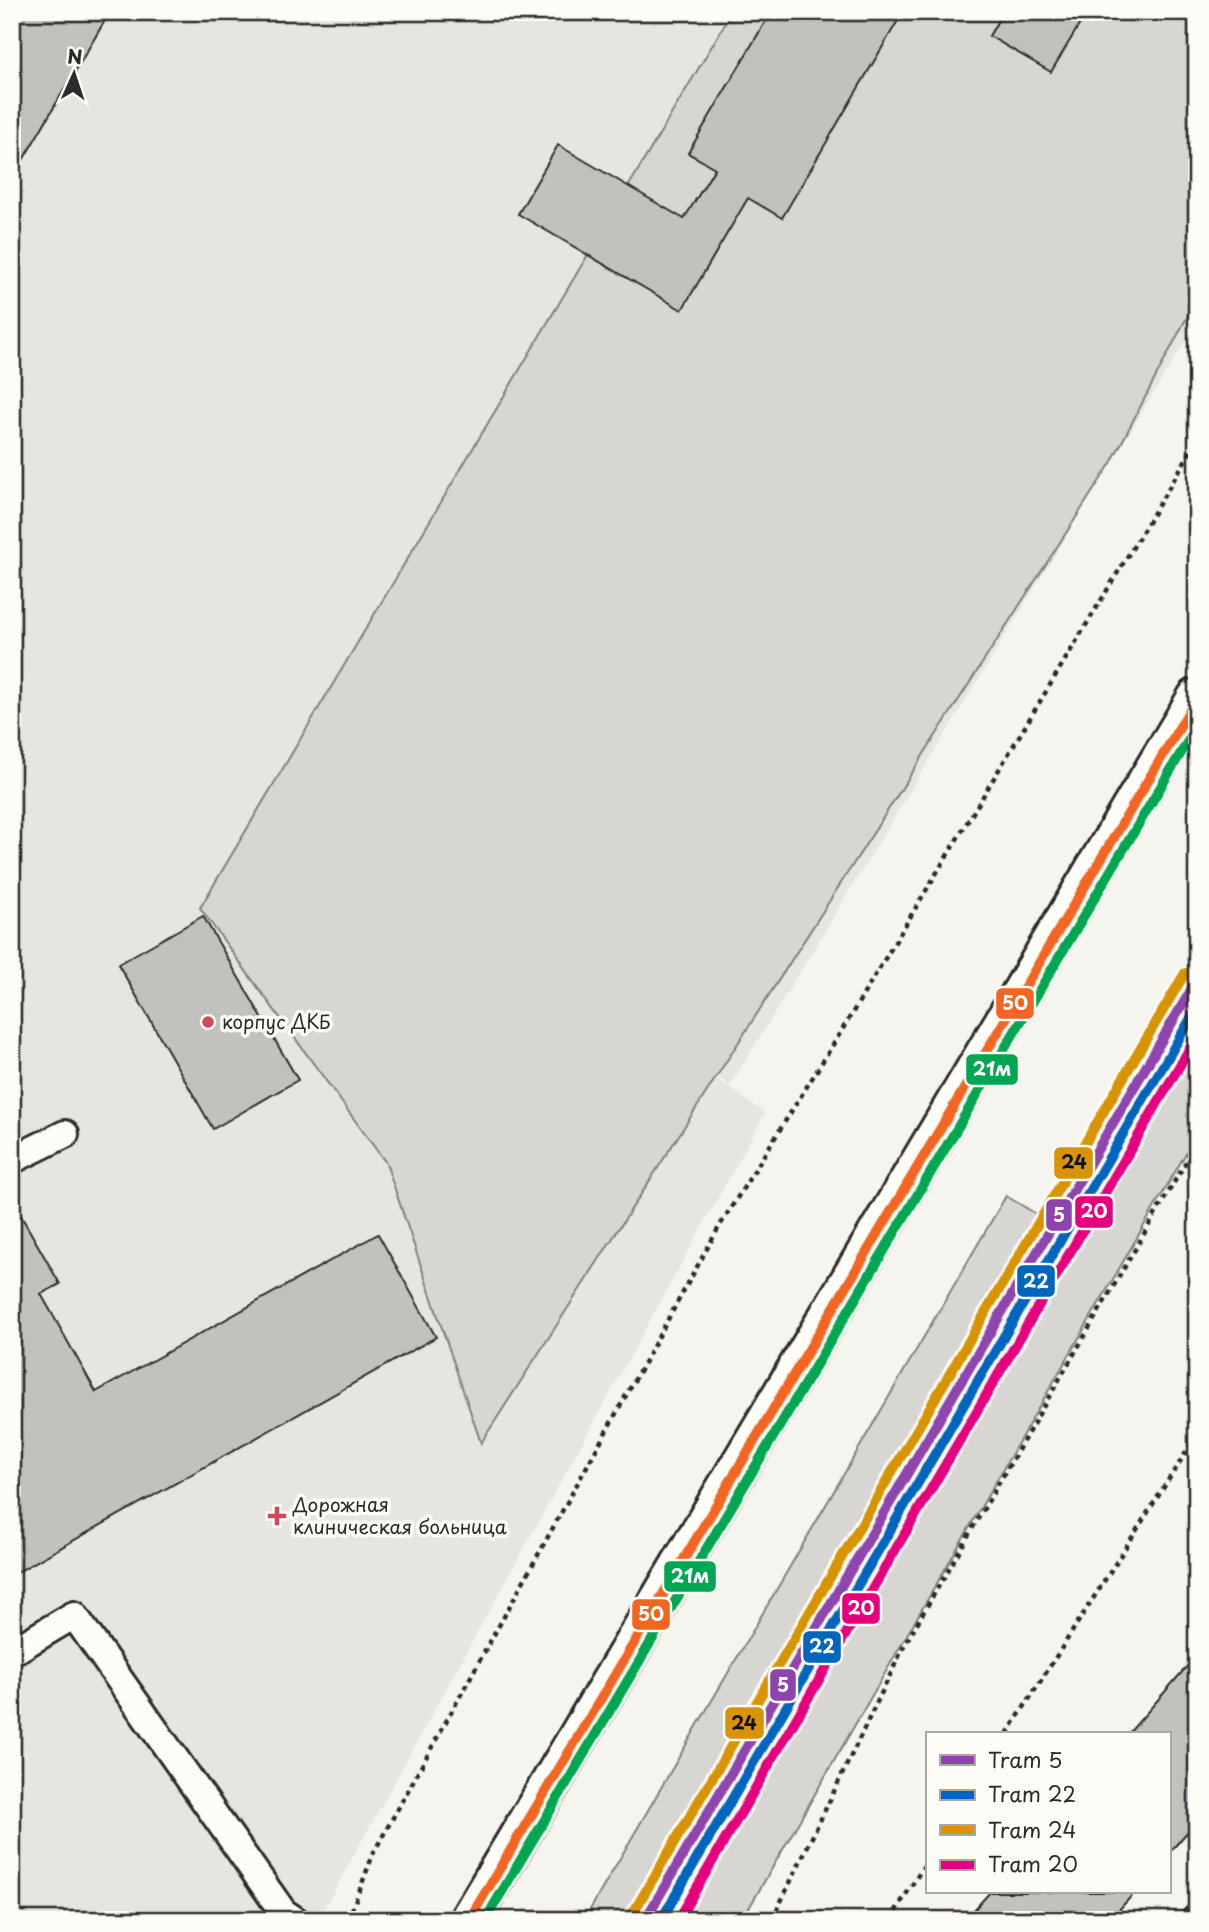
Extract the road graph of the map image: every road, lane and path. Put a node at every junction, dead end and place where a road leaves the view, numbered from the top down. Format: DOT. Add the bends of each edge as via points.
graph roads {
  1 [pos="1197,441"];
  2 [pos="1197,698"];
  3 [pos="65,1134"];
  4 [pos="1197,1143"];
  5 [pos="12,1160"];
  6 [pos="1197,1435"];
  7 [pos="12,1652"];
  8 [pos="1008,1732"];
  9 [pos="926,1863"];
  10 [pos="295,1920"];
  11 [pos="348,1920"];
  12 [pos="469,1920"];
  13 [pos="772,1920"];
  14 [pos="890,1920"];
  1 -- 11 [label="path" via="719,1227 374,1852"];
  2 -- 12 [label="main road"];
  3 -- 5 [label="lane"];
  4 -- 13 [label="path" via="905,1644"];
  6 -- 8 [label="path"];
  7 -- 10 [label="lane" via="74,1615 283,1912"];
  9 -- 14 [label="path"];
}
